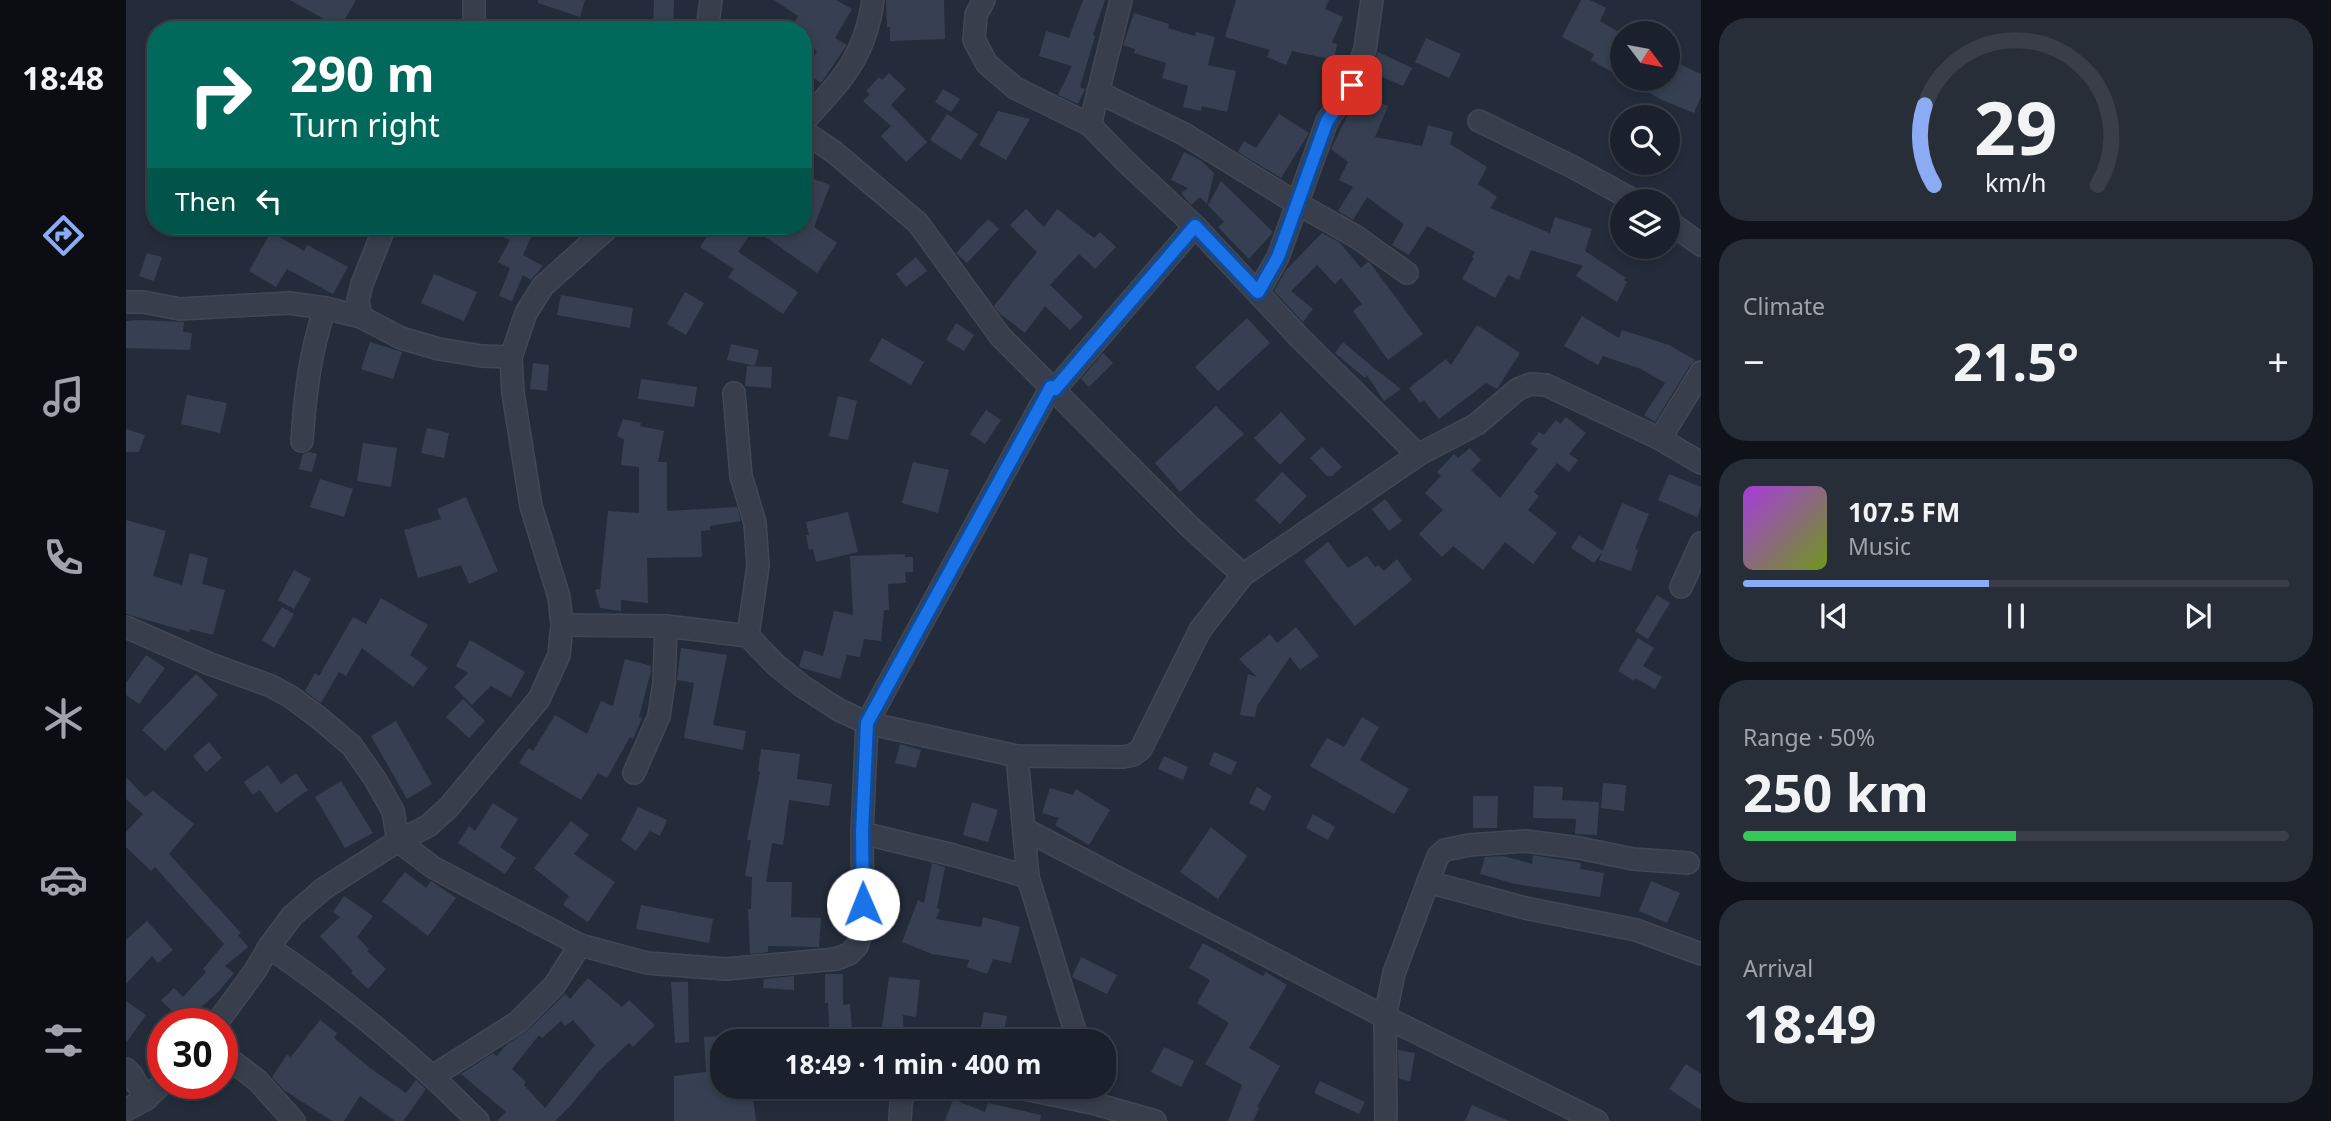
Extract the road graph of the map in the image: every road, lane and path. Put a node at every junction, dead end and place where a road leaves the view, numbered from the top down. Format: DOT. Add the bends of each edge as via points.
graph roads {
  1 [pos="474,0"];
  2 [pos="711,0"];
  3 [pos="873,0"];
  4 [pos="984,0"];
  5 [pos="1121,0"];
  6 [pos="1372,0"];
  7 [pos="474,21"];
  8 [pos="708,21"];
  9 [pos="1098,92"];
  10 [pos="1120,103"];
  11 [pos="812,112"];
  12 [pos="1479,121"];
  13 [pos="1090,125"];
  14 [pos="812,137"];
  15 [pos="1613,189"];
  16 [pos="1298,204"];
  17 [pos="1195,226"];
  18 [pos="1680,230"];
  19 [pos="381,235"];
  20 [pos="600,235"];
  21 [pos="1701,245"];
  22 [pos="1407,273"];
  23 [pos="1258,292"];
  24 [pos="126,302"];
  25 [pos="325,309"];
  26 [pos="361,317"];
  27 [pos="511,356"];
  28 [pos="1701,372"];
  29 [pos="1053,388"];
  30 [pos="734,393"];
  31 [pos="1660,439"];
  32 [pos="302,441"];
  33 [pos="1418,455"];
  34 [pos="1701,463"];
  35 [pos="1701,544"];
  36 [pos="1243,575"];
  37 [pos="1681,587"];
  38 [pos="562,625"];
  39 [pos="666,626"];
  40 [pos="126,627"];
  41 [pos="748,636"];
  42 [pos="867,723"];
  43 [pos="1017,756"];
  44 [pos="634,773"];
  45 [pos="1024,829"];
  46 [pos="862,833"];
  47 [pos="398,841"];
  48 [pos="1688,863"];
  49 [pos="1028,877"];
  50 [pos="1428,881"];
  51 [pos="580,945"];
  52 [pos="270,947"];
  53 [pos="1701,954"];
  54 [pos="228,1008"];
  55 [pos="1385,1017"];
  56 [pos="1074,1029"];
  57 [pos="238,1065"];
  58 [pos="126,1069"];
  59 [pos="433,1076"];
  60 [pos="146,1099"];
  61 [pos="902,1099"];
  62 [pos="1069,1099"];
  63 [pos="1091,1104"];
  64 [pos="126,1110"];
  65 [pos="294,1121"];
  66 [pos="478,1121"];
  67 [pos="901,1121"];
  68 [pos="1155,1121"];
  69 [pos="1386,1121"];
  70 [pos="1597,1121"];
  1 -- 7 [label="street"];
  2 -- 8 [label="street"];
  3 -- 11 [label="street" via="859,54"];
  4 -- 13 [label="street" via="976,15 974,40 986,64 1015,88"];
  5 -- 9 [label="street"];
  6 -- 16 [label="street" via="1365,48 1352,85 1327,121"];
  9 -- 10 [label="street"];
  9 -- 13 [label="street"];
  10 -- 13 [label="street"];
  10 -- 16 [label="street" via="1184,134"];
  12 -- 15 [label="street"];
  13 -- 17 [label="street"];
  14 -- 29 [label="street" via="918,223 1000,336"];
  16 -- 22 [label="street"];
  16 -- 23 [label="street" via="1278,257"];
  17 -- 23 [label="street"];
  17 -- 29 [label="street"];
  18 -- 21 [label="street"];
  19 -- 26 [label="street" via="358,300"];
  20 -- 27 [label="street" via="543,286 526,313"];
  23 -- 33 [label="street"];
  24 -- 25 [label="street" via="180,309 289,303"];
  25 -- 26 [label="street"];
  25 -- 32 [label="street" via="308,368"];
  26 -- 27 [label="street" via="401,338 439,349"];
  27 -- 38 [label="street" via="531,506 559,597"];
  28 -- 31 [label="street"];
  29 -- 36 [label="street"];
  29 -- 42 [label="street"];
  30 -- 41 [label="street" via="741,476 755,523 758,566"];
  31 -- 33 [label="street" via="1546,385 1531,384 1518,389 1477,424"];
  31 -- 34 [label="street"];
  33 -- 36 [label="street"];
  35 -- 37 [label="street"];
  36 -- 43 [label="street" via="1200,630 1141,749 1123,757"];
  38 -- 39 [label="street"];
  38 -- 47 [label="street" via="559,655 539,699 449,807 428,826"];
  39 -- 41 [label="street"];
  39 -- 44 [label="street" via="659,716"];
  40 -- 47 [label="street" via="271,686 318,717 352,746 375,779 393,811"];
  41 -- 42 [label="street" via="803,686"];
  42 -- 43 [label="street"];
  42 -- 46 [label="street"];
  43 -- 45 [label="street"];
  45 -- 49 [label="street"];
  45 -- 55 [label="street"];
  46 -- 49 [label="street"];
  46 -- 51 [label="street" via="863,928 858,946 849,954 726,969 648,963"];
  47 -- 51 [label="street" via="434,868"];
  47 -- 52 [label="street" via="323,889 292,916"];
  48 -- 50 [label="street" via="1526,841 1445,850"];
  49 -- 56 [label="street"];
  50 -- 53 [label="street" via="1525,908 1636,930"];
  50 -- 55 [label="street" via="1394,973"];
  51 -- 59 [label="street" via="554,986 518,1022"];
  52 -- 54 [label="street"];
  52 -- 59 [label="street" via="334,993"];
  55 -- 69 [label="street"];
  55 -- 70 [label="street"];
  57 -- 65 [label="street"];
  58 -- 60 [label="street"];
  59 -- 66 [label="street"];
  60 -- 64 [label="street"];
  61 -- 67 [label="street"];
  62 -- 63 [label="street"];
  63 -- 68 [label="street"];
}
